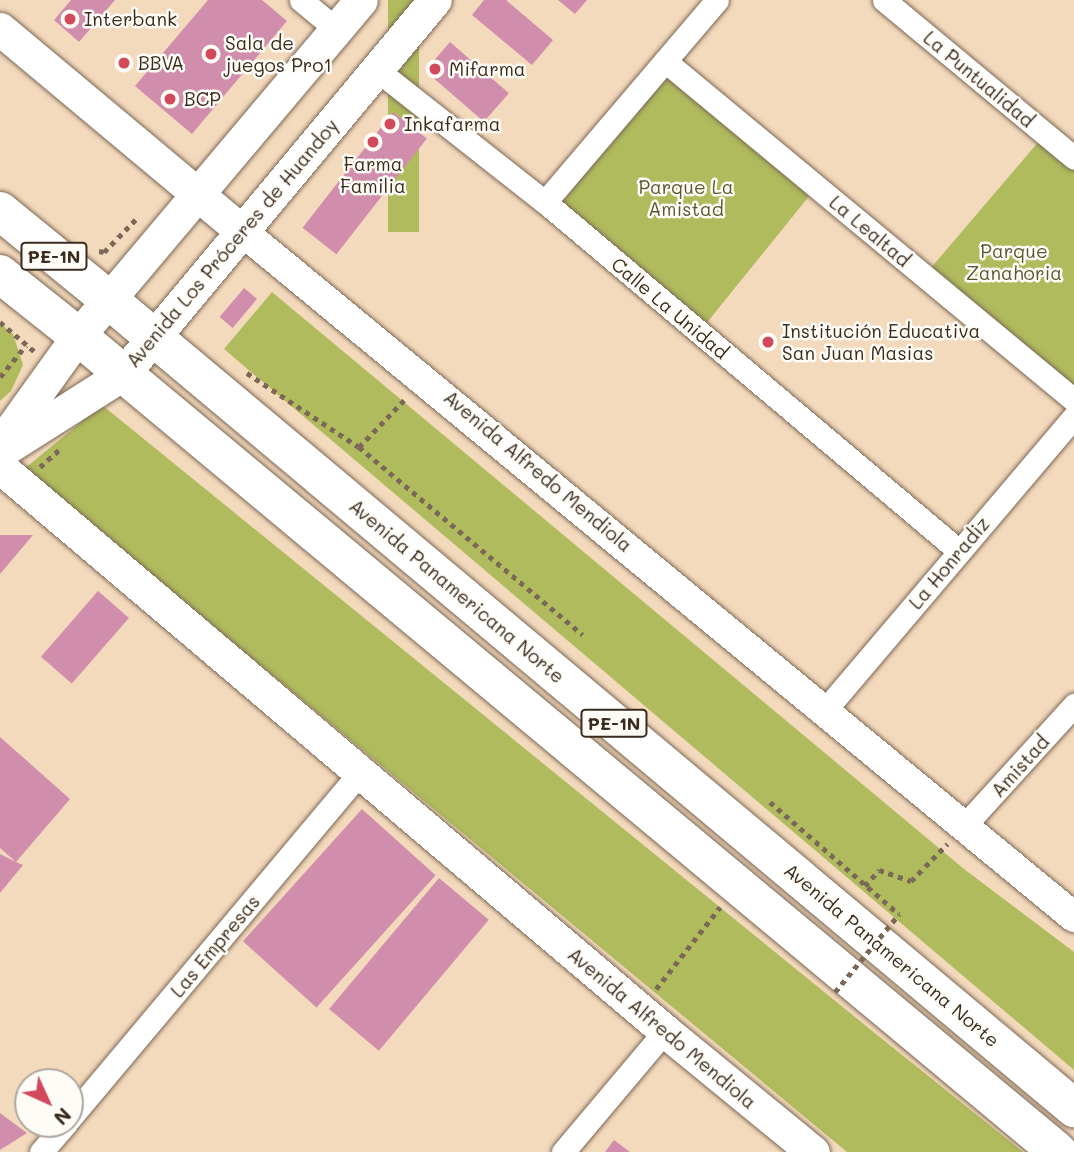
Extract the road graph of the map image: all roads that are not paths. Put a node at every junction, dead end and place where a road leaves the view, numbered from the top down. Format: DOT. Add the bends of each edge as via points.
graph roads {
  1 [pos="301,0"];
  2 [pos="361,0"];
  3 [pos="435,0"];
  4 [pos="717,0"];
  5 [pos="884,0"];
  6 [pos="0,29"];
  7 [pos="337,30"];
  8 [pos="665,61"];
  9 [pos="377,70"];
  10 [pos="1074,158"];
  11 [pos="197,194"];
  12 [pos="545,202"];
  13 [pos="0,211"];
  14 [pos="243,232"];
  15 [pos="0,274"];
  16 [pos="108,300"];
  17 [pos="78,336"];
  18 [pos="154,337"];
  19 [pos="123,374"];
  20 [pos="1074,400"];
  21 [pos="1074,417"];
  22 [pos="0,444"];
  23 [pos="0,452"];
  24 [pos="0,467"];
  25 [pos="958,551"];
  26 [pos="1074,705"];
  27 [pos="826,709"];
  28 [pos="359,774"];
  29 [pos="964,826"];
  30 [pos="1074,917"];
  31 [pos="664,1031"];
  32 [pos="84,1101"];
  33 [pos="1074,1108"];
  34 [pos="53,1138"];
  35 [pos="41,1152"];
  36 [pos="563,1152"];
  37 [pos="813,1152"];
  38 [pos="1058,1152"];
  1 -- 7 [label="street"];
  2 -- 7 [label="main road"];
  3 -- 9 [label="main road, Avenida Los Próceres de Huandoy"];
  4 -- 8 [label="street"];
  5 -- 10 [label="street, La Puntualidad"];
  6 -- 11 [label="main road, Avenida Alfredo Mendiola"];
  7 -- 11 [label="main road"];
  8 -- 12 [label="street"];
  8 -- 20 [label="street, La Lealtad"];
  9 -- 12 [label="street, Calle La Unidad"];
  9 -- 14 [label="main road, Avenida Los Próceres de Huandoy"];
  11 -- 14 [label="main road, Avenida Alfredo Mendiola"];
  11 -- 16 [label="main road"];
  12 -- 25 [label="street, Calle La Unidad"];
  13 -- 16 [label="highway, Avenida Panamericana Norte / PE-1N"];
  14 -- 18 [label="main road, Avenida Los Próceres de Huandoy"];
  14 -- 27 [label="street, Avenida Alfredo Mendiola"];
  15 -- 17 [label="highway, PE-1N"];
  16 -- 17 [label="main road"];
  16 -- 18 [label="highway, Avenida Panamericana Norte / PE-1N"];
  17 -- 19 [label="highway, PE-1N"];
  17 -- 22 [label="main road"];
  18 -- 19 [label="main road, Avenida Los Próceres de Huandoy"];
  18 -- 33 [label="highway, Avenida Panamericana Norte / PE-1N"];
  19 -- 23 [label="main road, Avenida Los Próceres de Huandoy"];
  19 -- 38 [label="highway, PE-1N"];
  21 -- 25 [label="street, La Honradiz"];
  24 -- 28 [label="main road, Avenida Alfredo Mendiola"];
  25 -- 27 [label="street, La Honradiz"];
  26 -- 29 [label="street, Amistad"];
  27 -- 29 [label="street, Avenida Alfredo Mendiola"];
  28 -- 31 [label="main road, Avenida Alfredo Mendiola"];
  28 -- 32 [label="street, Las Empresas"];
  29 -- 30 [label="street, Avenida Alfredo Mendiola"];
  31 -- 36 [label="street"];
  31 -- 37 [label="main road, Avenida Alfredo Mendiola"];
  34 -- 35 [label="street"];
}
